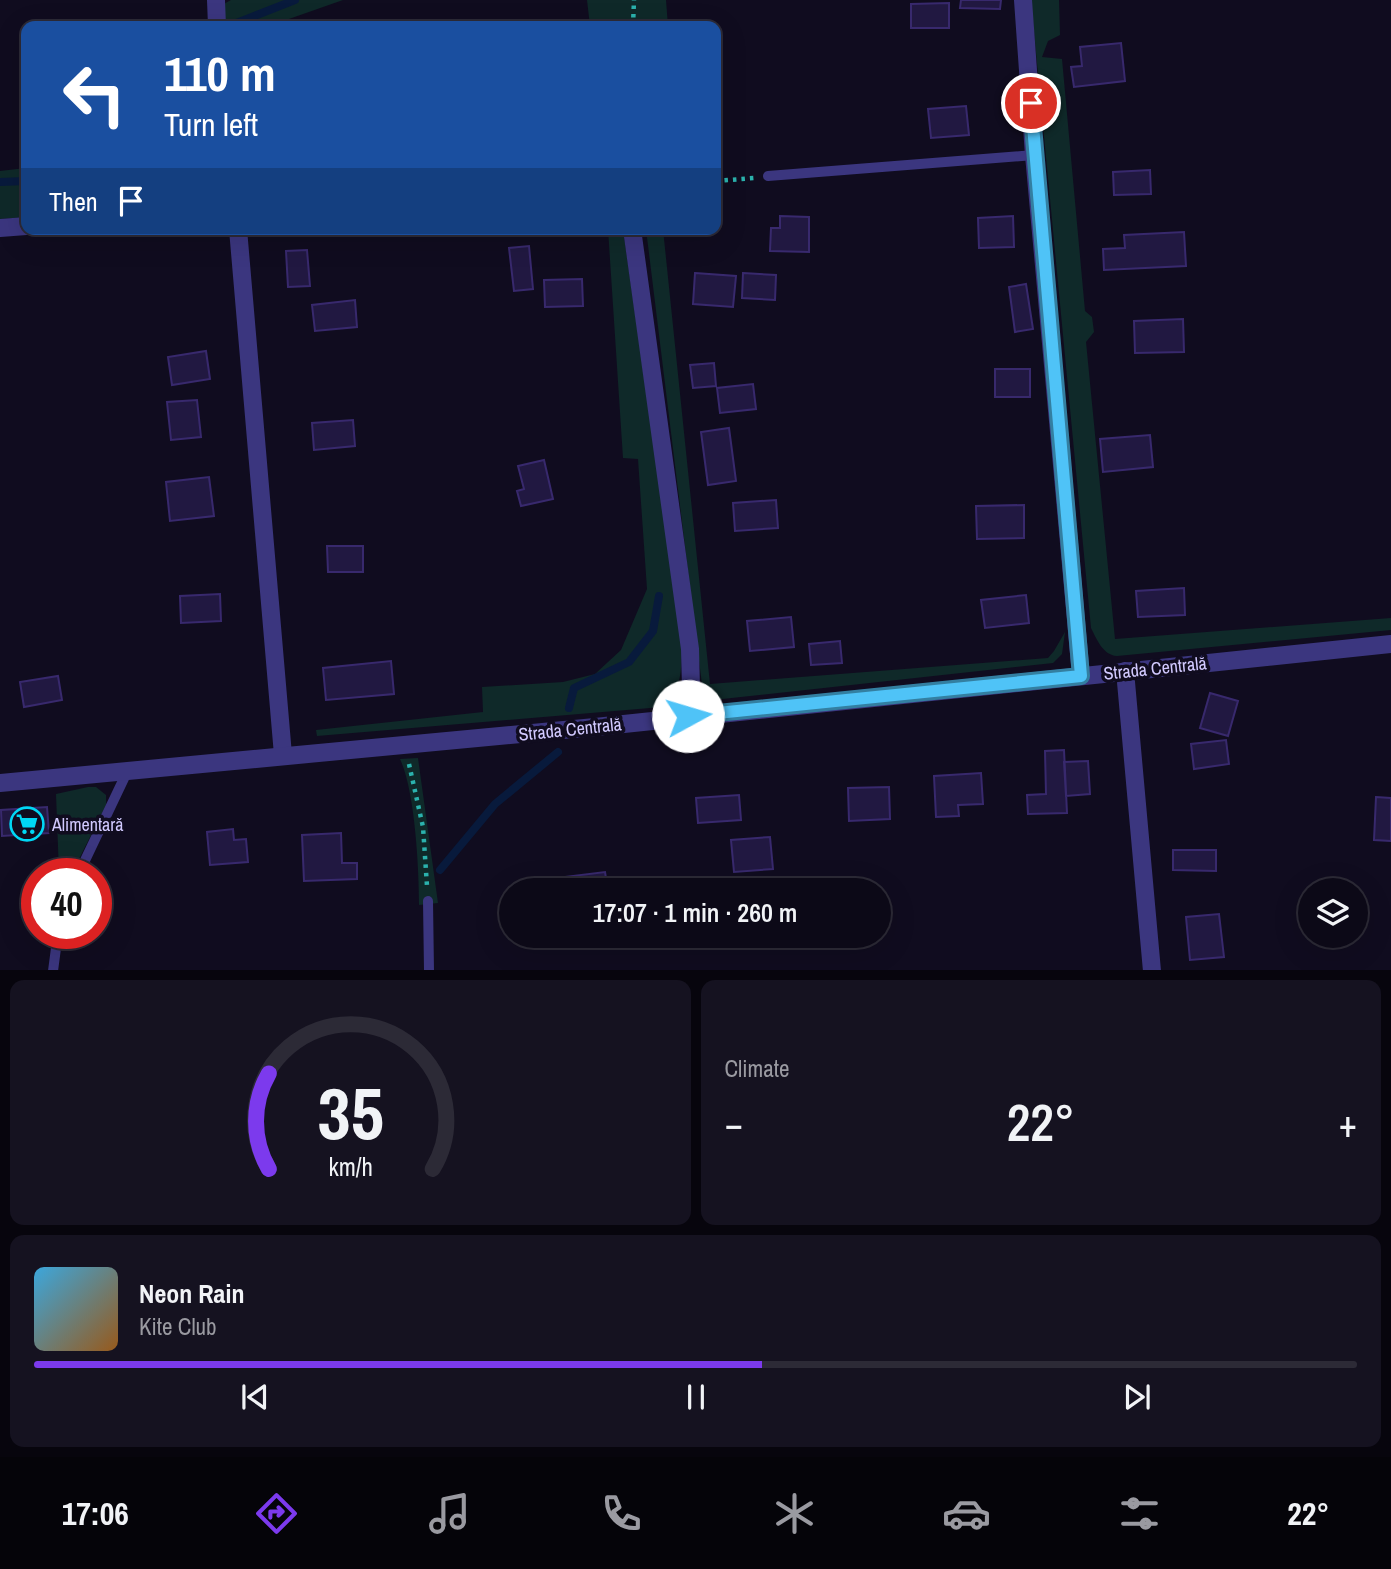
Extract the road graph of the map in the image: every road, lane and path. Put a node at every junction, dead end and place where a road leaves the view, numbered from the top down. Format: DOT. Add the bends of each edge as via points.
graph roads {
  1 [pos="216,0"];
  2 [pos="634,0"];
  3 [pos="1023,0"];
  4 [pos="216,21"];
  5 [pos="633,21"];
  6 [pos="1034,155"];
  7 [pos="768,176"];
  8 [pos="721,181"];
  9 [pos="21,226"];
  10 [pos="0,228"];
  11 [pos="239,235"];
  12 [pos="633,235"];
  13 [pos="1391,644"];
  14 [pos="1125,671"];
  15 [pos="1081,676"];
  16 [pos="688,716"];
  17 [pos="405,745"];
  18 [pos="283,755"];
  19 [pos="128,770"];
  20 [pos="0,783"];
  21 [pos="86,858"];
  22 [pos="428,901"];
  23 [pos="56,949"];
  24 [pos="53,970"];
  25 [pos="429,970"];
  26 [pos="1152,970"];
  1 -- 4 [label="street"];
  2 -- 5 [label="path"];
  3 -- 6 [label="street"];
  6 -- 7 [label="lane"];
  6 -- 15 [label="street"];
  7 -- 8 [label="path"];
  9 -- 10 [label="street"];
  11 -- 18 [label="street"];
  12 -- 16 [label="street" via="690,649"];
  13 -- 14 [label="street, Strada Centrală"];
  14 -- 15 [label="street, Strada Centrală"];
  14 -- 26 [label="street"];
  15 -- 16 [label="street, Strada Centrală"];
  16 -- 17 [label="street, Strada Centrală"];
  17 -- 18 [label="street, Strada Centrală"];
  17 -- 22 [label="path" via="423,827"];
  18 -- 19 [label="street, Strada Centrală"];
  19 -- 20 [label="street, Strada Centrală"];
  19 -- 21 [label="lane"];
  22 -- 25 [label="lane"];
  23 -- 24 [label="lane"];
}
